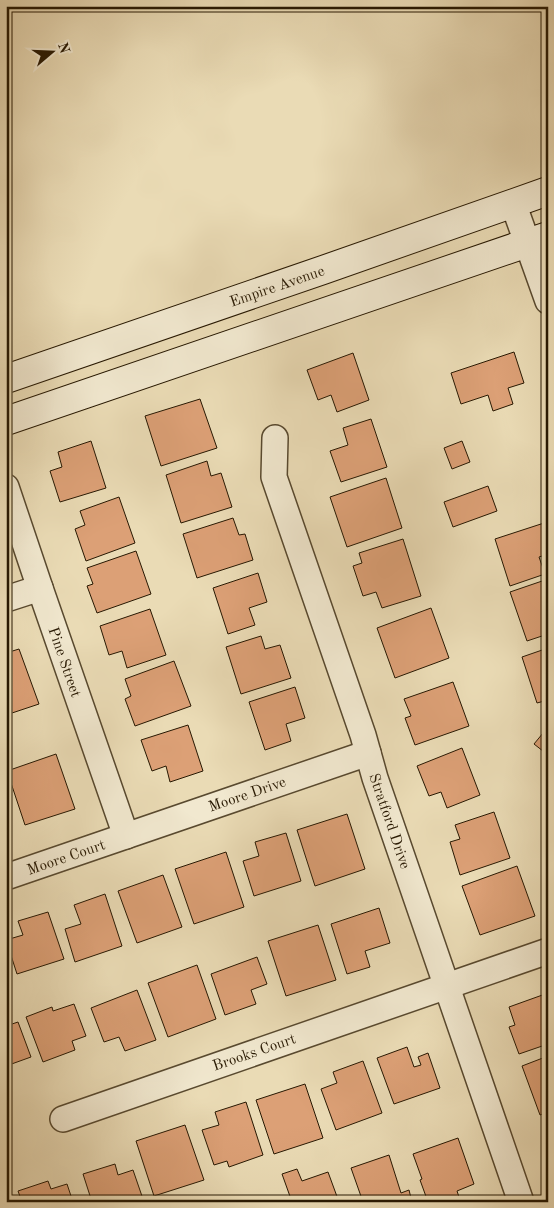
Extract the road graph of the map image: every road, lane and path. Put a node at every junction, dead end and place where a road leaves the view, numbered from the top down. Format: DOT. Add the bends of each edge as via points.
graph roads {
  1 [pos="548,191"];
  2 [pos="512,203"];
  3 [pos="537,239"];
  4 [pos="548,301"];
  5 [pos="6,379"];
  6 [pos="6,421"];
  7 [pos="275,438"];
  8 [pos="6,487"];
  9 [pos="40,588"];
  10 [pos="6,599"];
  11 [pos="368,753"];
  12 [pos="126,836"];
  13 [pos="6,876"];
  14 [pos="548,951"];
  15 [pos="446,986"];
  16 [pos="63,1119"];
  17 [pos="521,1202"];
  1 -- 2 [label="main road, Empire Avenue"];
  2 -- 3 [label="street"];
  2 -- 5 [label="main road, Empire Avenue"];
  3 -- 4 [label="street"];
  3 -- 6 [label="main road"];
  7 -- 11 [label="street, Stratford Drive" via="274,477"];
  8 -- 9 [label="street, Pine Street"];
  9 -- 10 [label="street"];
  9 -- 12 [label="street, Pine Street"];
  11 -- 12 [label="street, Moore Drive"];
  11 -- 15 [label="street, Stratford Drive"];
  12 -- 13 [label="street, Moore Court"];
  14 -- 15 [label="street, Brooks Court"];
  15 -- 16 [label="street, Brooks Court"];
  15 -- 17 [label="street, Stratford Drive"];
}
